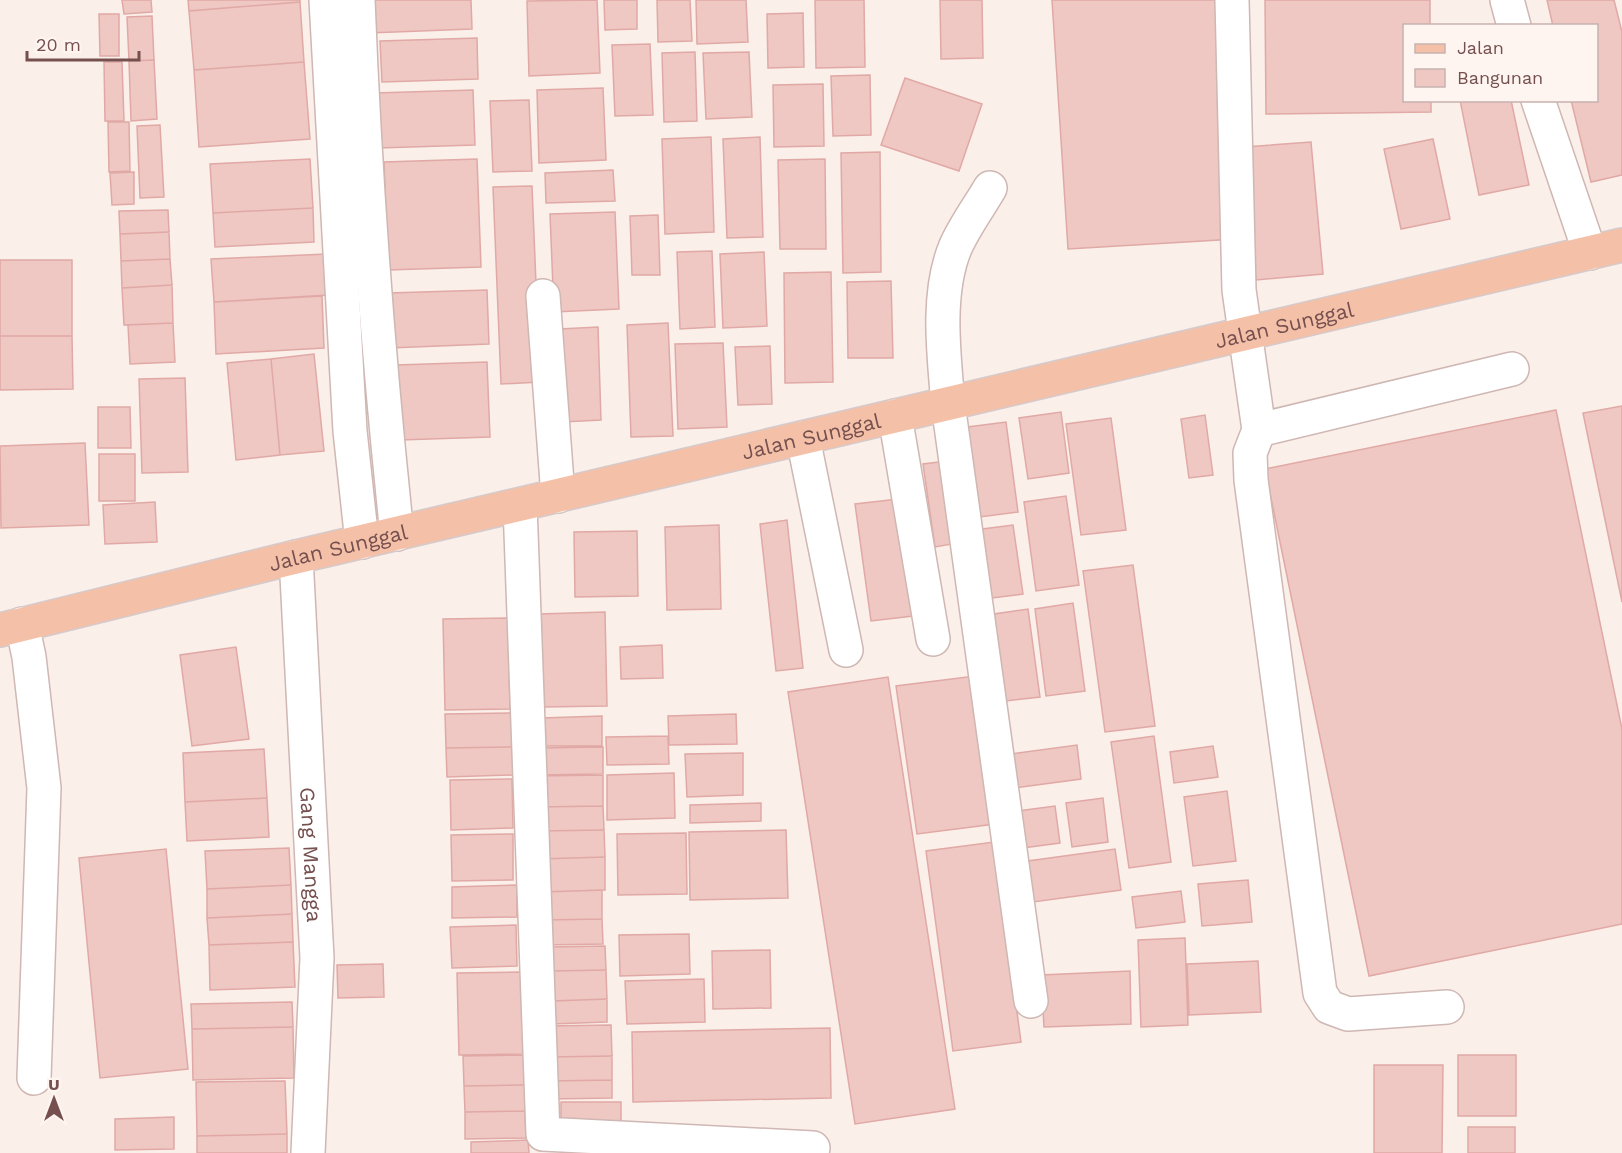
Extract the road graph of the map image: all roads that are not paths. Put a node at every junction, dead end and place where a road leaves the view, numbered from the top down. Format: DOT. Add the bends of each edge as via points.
graph roads {
  1 [pos="326,0"];
  2 [pos="358,0"];
  3 [pos="1232,0"];
  4 [pos="1507,0"];
  5 [pos="1513,24"];
  6 [pos="361,78"];
  7 [pos="329,81"];
  8 [pos="1539,102"];
  9 [pos="990,188"];
  10 [pos="1622,246"];
  11 [pos="1590,253"];
  12 [pos="543,296"];
  13 [pos="1244,334"];
  14 [pos="1512,369"];
  15 [pos="948,404"];
  16 [pos="895,416"];
  17 [pos="1259,430"];
  18 [pos="803,438"];
  19 [pos="558,496"];
  20 [pos="520,505"];
  21 [pos="397,534"];
  22 [pos="362,542"];
  23 [pos="296,557"];
  24 [pos="11,627"];
  25 [pos="933,639"];
  26 [pos="846,650"];
  27 [pos="1031,1000"];
  28 [pos="1447,1007"];
  29 [pos="34,1078"];
  30 [pos="543,1144"];
  31 [pos="813,1148"];
  32 [pos="308,1153"];
  1 -- 7 [label="street"];
  2 -- 6 [label="street"];
  3 -- 13 [label="street" via="1239,290"];
  4 -- 5 [label="street"];
  6 -- 7 [label="street"];
  6 -- 21 [label="street" via="385,422"];
  7 -- 22 [label="street" via="350,431"];
  8 -- 11 [label="street"];
  9 -- 15 [label="street" via="956,247 946,285 944,351"];
  10 -- 11 [label="main road, Jalan Sunggal"];
  11 -- 13 [label="main road, Jalan Sunggal"];
  12 -- 19 [label="street"];
  13 -- 15 [label="main road, Jalan Sunggal"];
  13 -- 17 [label="street"];
  14 -- 17 [label="street"];
  15 -- 16 [label="main road, Jalan Sunggal"];
  15 -- 27 [label="street"];
  16 -- 18 [label="main road, Jalan Sunggal"];
  16 -- 25 [label="street"];
  17 -- 28 [label="street" via="1250,453 1251,480 1320,993 1329,1007 1348,1014"];
  18 -- 19 [label="main road, Jalan Sunggal"];
  18 -- 26 [label="street"];
  19 -- 20 [label="main road, Jalan Sunggal"];
  20 -- 21 [label="main road, Jalan Sunggal"];
  20 -- 30 [label="street"];
  21 -- 22 [label="main road, Jalan Sunggal"];
  22 -- 23 [label="main road, Jalan Sunggal"];
  23 -- 24 [label="main road, Jalan Sunggal"];
  23 -- 32 [label="street, Gang Mangga" via="317,958"];
  24 -- 29 [label="street" via="29,657 44,788"];
  30 -- 31 [label="street"];
}
